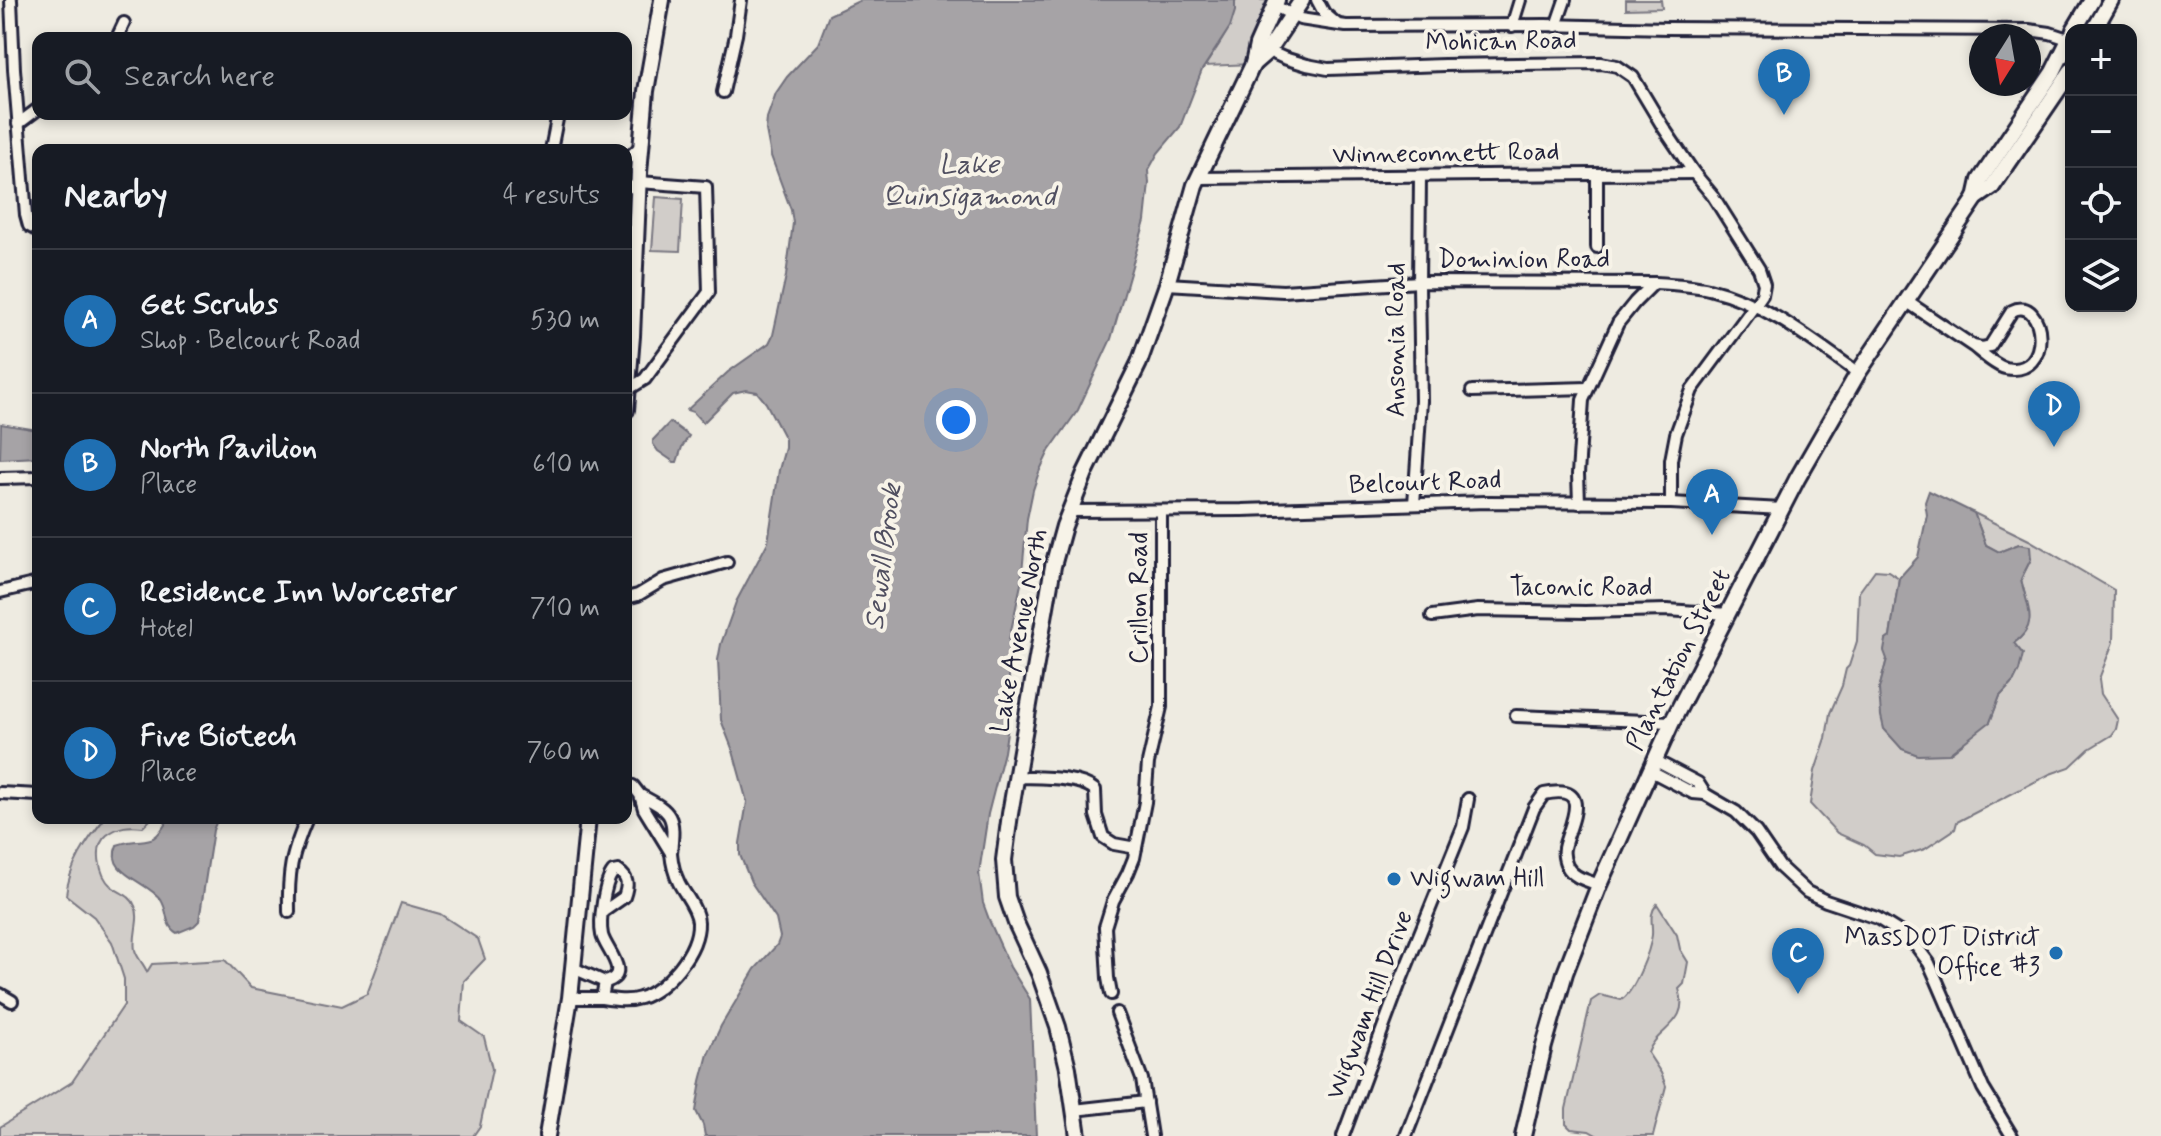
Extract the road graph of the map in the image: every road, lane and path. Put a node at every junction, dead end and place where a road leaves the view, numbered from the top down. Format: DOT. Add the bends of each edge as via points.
graph roads {
  1 [pos="11,0"];
  2 [pos="662,0"];
  3 [pos="741,0"];
  4 [pos="1302,0"];
  5 [pos="1317,0"];
  6 [pos="1520,0"];
  7 [pos="1565,0"];
  8 [pos="2092,0"];
  9 [pos="2111,0"];
  10 [pos="1276,3"];
  11 [pos="1292,15"];
  12 [pos="124,23"];
  13 [pos="2078,24"];
  14 [pos="2097,24"];
  15 [pos="1339,26"];
  16 [pos="1512,26"];
  17 [pos="1556,26"];
  18 [pos="120,32"];
  19 [pos="2065,35"];
  20 [pos="1262,48"];
  21 [pos="2065,48"];
  22 [pos="2065,80"];
  23 [pos="723,92"];
  24 [pos="32,114"];
  25 [pos="557,120"];
  26 [pos="18,124"];
  27 [pos="552,144"];
  28 [pos="641,146"];
  29 [pos="632,154"];
  30 [pos="1694,173"];
  31 [pos="1597,174"];
  32 [pos="1420,176"];
  33 [pos="1198,178"];
  34 [pos="635,186"];
  35 [pos="1976,198"];
  36 [pos="32,227"];
  37 [pos="632,245"];
  38 [pos="1597,247"];
  39 [pos="1419,282"];
  40 [pos="1654,283"];
  41 [pos="1167,284"];
  42 [pos="1906,301"];
  43 [pos="1755,305"];
  44 [pos="1973,346"];
  45 [pos="1858,373"];
  46 [pos="632,387"];
  47 [pos="1588,388"];
  48 [pos="1472,391"];
  49 [pos="32,477"];
  50 [pos="0,478"];
  51 [pos="1579,503"];
  52 [pos="1671,503"];
  53 [pos="1414,504"];
  54 [pos="1782,509"];
  55 [pos="1069,511"];
  56 [pos="1161,511"];
  57 [pos="727,562"];
  58 [pos="32,584"];
  59 [pos="0,592"];
  60 [pos="632,596"];
  61 [pos="1729,614"];
  62 [pos="1432,616"];
  63 [pos="1516,716"];
  64 [pos="1672,722"];
  65 [pos="1653,766"];
  66 [pos="1017,777"];
  67 [pos="632,786"];
  68 [pos="0,793"];
  69 [pos="32,795"];
  70 [pos="640,795"];
  71 [pos="1468,799"];
  72 [pos="305,824"];
  73 [pos="587,824"];
  74 [pos="1136,848"];
  75 [pos="671,853"];
  76 [pos="1599,885"];
  77 [pos="604,911"];
  78 [pos="289,912"];
  79 [pos="573,968"];
  80 [pos="605,982"];
  81 [pos="0,994"];
  82 [pos="1111,994"];
  83 [pos="570,998"];
  84 [pos="602,998"];
  85 [pos="12,1001"];
  86 [pos="1117,1013"];
  87 [pos="1146,1102"];
  88 [pos="1074,1110"];
  89 [pos="547,1136"];
  90 [pos="1078,1136"];
  91 [pos="1151,1136"];
  92 [pos="1343,1136"];
  93 [pos="1406,1136"];
  94 [pos="1523,1136"];
  95 [pos="2012,1136"];
  1 -- 26 [label="street"];
  2 -- 28 [label="main road"];
  3 -- 23 [label="street"];
  4 -- 11 [label="main road, Lake Avenue North"];
  5 -- 15 [label="street"];
  6 -- 16 [label="street"];
  7 -- 17 [label="street"];
  8 -- 13 [label="main road, Plantation Street"];
  9 -- 14 [label="main road"];
  10 -- 11 [label="street"];
  10 -- 20 [label="main road, Lake Avenue North"];
  11 -- 15 [label="street"];
  11 -- 20 [label="main road, Lake Avenue North"];
  12 -- 18 [label="street"];
  15 -- 16 [label="street"];
  16 -- 17 [label="street"];
  17 -- 19 [label="street" via="2029,30"];
  20 -- 30 [label="street, Mohican Road" via="1328,69 1612,65 1633,77"];
  20 -- 33 [label="main road, Lake Avenue North"];
  21 -- 35 [label="main road, Plantation Street" via="1980,180"];
  22 -- 35 [label="main road, Plantation Street" via="1992,187"];
  24 -- 26 [label="street"];
  25 -- 27 [label="street"];
  26 -- 36 [label="street" via="25,211"];
  28 -- 29 [label="street"];
  28 -- 34 [label="main road"];
  30 -- 31 [label="street, Winneconnett Road"];
  30 -- 43 [label="street, Mohican Road" via="1759,269 1764,284"];
  31 -- 32 [label="street, Winneconnett Road"];
  31 -- 38 [label="street"];
  32 -- 33 [label="street, Winneconnett Road"];
  32 -- 39 [label="street, Ansonia Road"];
  33 -- 41 [label="main road, Lake Avenue North"];
  34 -- 37 [label="main road"];
  34 -- 46 [label="street" via="706,187 709,292 645,379"];
  35 -- 42 [label="main road, Plantation Street"];
  39 -- 40 [label="street, Dominion Road"];
  39 -- 41 [label="street, Dominion Road" via="1283,291"];
  39 -- 53 [label="street, Ansonia Road" via="1421,401"];
  40 -- 43 [label="street, Dominion Road" via="1710,290"];
  40 -- 47 [label="street" via="1618,323"];
  41 -- 55 [label="main road, Lake Avenue North" via="1139,363"];
  42 -- 44 [label="street"];
  42 -- 45 [label="main road, Plantation Street"];
  43 -- 45 [label="street, Dominion Road"];
  43 -- 52 [label="street" via="1692,390 1671,460"];
  44 -- 44 [label="street" via="1990,346 2016,308 2030,311 2037,324 2038,351 2021,367 2004,368"];
  45 -- 54 [label="main road, Plantation Street"];
  47 -- 48 [label="street"];
  47 -- 51 [label="street" via="1581,412"];
  49 -- 50 [label="street"];
  51 -- 52 [label="street, Belcourt Road"];
  51 -- 53 [label="street, Belcourt Road"];
  52 -- 54 [label="street, Belcourt Road"];
  53 -- 56 [label="street, Belcourt Road"];
  54 -- 61 [label="main road, Plantation Street"];
  55 -- 56 [label="street, Belcourt Road"];
  55 -- 66 [label="main road, Lake Avenue North" via="1053,566"];
  56 -- 74 [label="street, Crillon Road" via="1160,717"];
  57 -- 60 [label="street" via="663,580"];
  58 -- 59 [label="street"];
  61 -- 62 [label="street, Taconic Road" via="1478,610"];
  61 -- 64 [label="main road, Plantation Street"];
  63 -- 64 [label="street"];
  64 -- 65 [label="main road, Plantation Street"];
  65 -- 76 [label="main road, Plantation Street"];
  65 -- 95 [label="street" via="1743,818 1802,888 1877,918 1917,947 1929,963 1983,1088"];
  66 -- 74 [label="street" via="1093,787 1103,837"];
  66 -- 88 [label="main road, Lake Avenue North" via="1005,885 1054,1013"];
  67 -- 70 [label="street"];
  68 -- 69 [label="street"];
  70 -- 75 [label="street"];
  70 -- 75 [label="street" via="670,815"];
  71 -- 92 [label="street, Wigwam Hill Drive" via="1463,827"];
  72 -- 78 [label="street" via="291,859"];
  73 -- 79 [label="main road"];
  74 -- 82 [label="street, Crillon Road" via="1105,927"];
  75 -- 84 [label="street" via="675,875 696,913 693,944 676,972 647,995 626,1001"];
  76 -- 93 [label="street" via="1577,877 1565,860 1575,803 1565,794 1544,794 1534,808"];
  76 -- 94 [label="main road, Plantation Street" via="1557,997"];
  77 -- 80 [label="street" via="602,938 617,966 615,977"];
  79 -- 80 [label="street"];
  79 -- 83 [label="main road"];
  80 -- 84 [label="street"];
  81 -- 85 [label="street"];
  83 -- 84 [label="street"];
  83 -- 89 [label="main road"];
  86 -- 87 [label="street"];
  87 -- 88 [label="street"];
  87 -- 91 [label="street"];
  88 -- 90 [label="main road, Lake Avenue North"];
}
